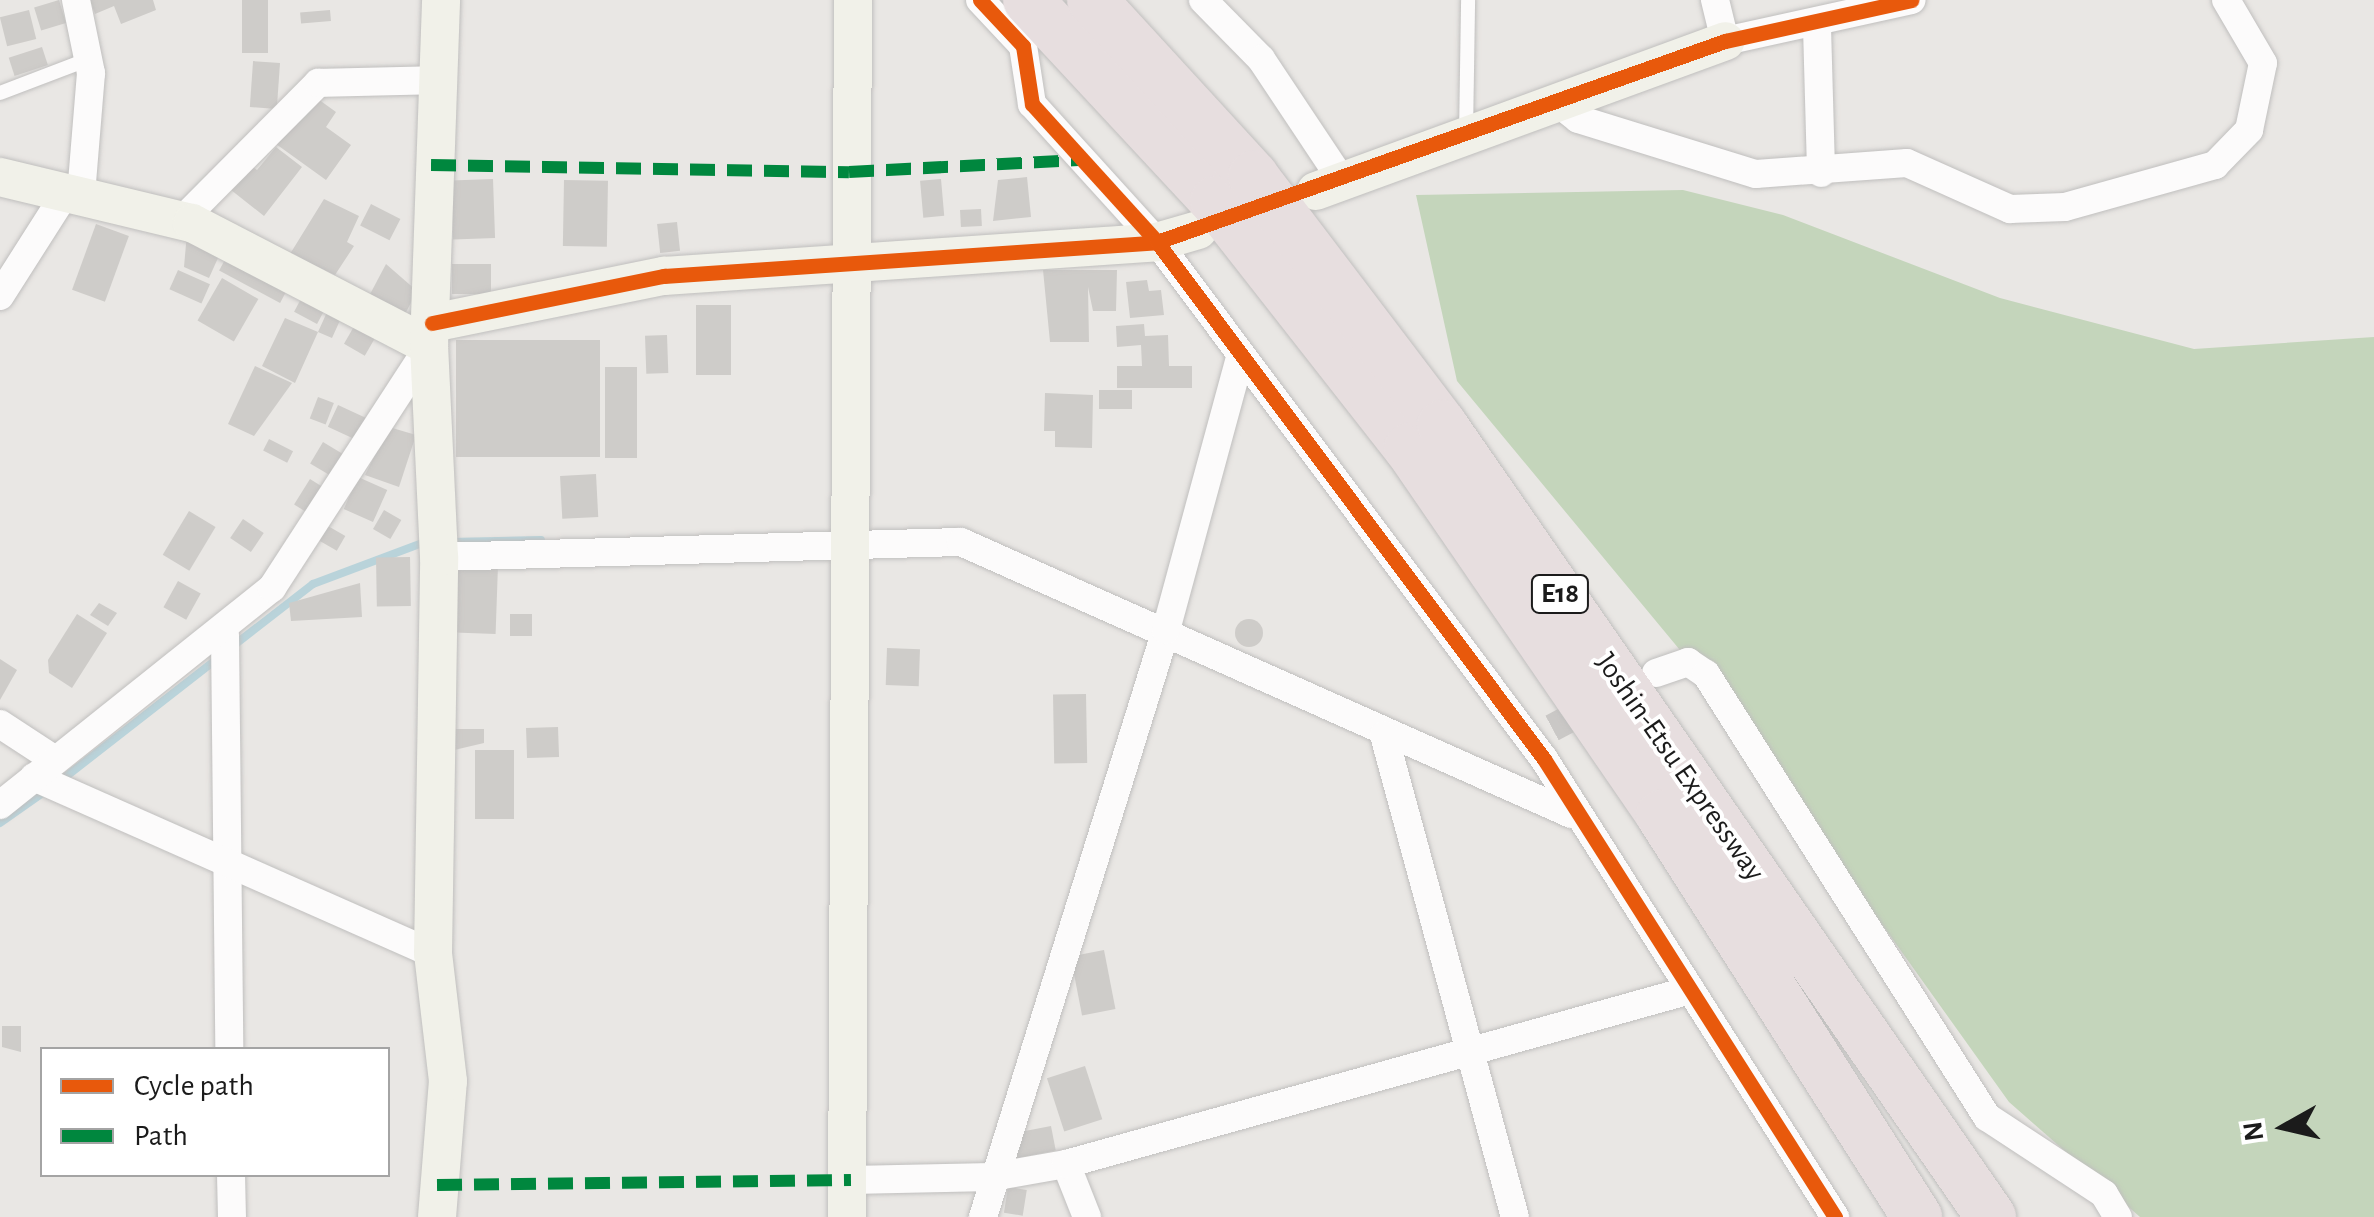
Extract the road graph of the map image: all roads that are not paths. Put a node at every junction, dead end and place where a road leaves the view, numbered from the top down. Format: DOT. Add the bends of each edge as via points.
graph roads {
  1 [pos="76,0"];
  2 [pos="441,0"];
  3 [pos="852,0"];
  4 [pos="980,0"];
  5 [pos="1203,0"];
  6 [pos="1468,0"];
  7 [pos="1715,0"];
  8 [pos="1912,0"];
  9 [pos="2226,0"];
  10 [pos="1846,10"];
  11 [pos="1061,11"];
  12 [pos="1817,27"];
  13 [pos="1725,41"];
  14 [pos="88,60"];
  15 [pos="440,80"];
  16 [pos="0,93"];
  17 [pos="1557,102"];
  18 [pos="1466,134"];
  19 [pos="1822,172"];
  20 [pos="0,177"];
  21 [pos="1328,185"];
  22 [pos="74,192"];
  23 [pos="183,220"];
  24 [pos="1198,230"];
  25 [pos="1157,242"];
  26 [pos="848,258"];
  27 [pos="0,296"];
  28 [pos="430,334"];
  29 [pos="1240,357"];
  30 [pos="845,541"];
  31 [pos="439,557"];
  32 [pos="1166,630"];
  33 [pos="224,635"];
  34 [pos="1656,673"];
  35 [pos="0,724"];
  36 [pos="1384,735"];
  37 [pos="44,768"];
  38 [pos="0,805"];
  39 [pos="1571,814"];
  40 [pos="227,866"];
  41 [pos="434,954"];
  42 [pos="1687,991"];
  43 [pos="230,1047"];
  44 [pos="1471,1055"];
  45 [pos="1066,1164"];
  46 [pos="231,1177"];
  47 [pos="992,1177"];
  48 [pos="850,1180"];
  49 [pos="232,1217"];
  50 [pos="437,1217"];
  51 [pos="847,1217"];
  52 [pos="983,1217"];
  53 [pos="1087,1217"];
  54 [pos="1515,1217"];
  55 [pos="1835,1217"];
  56 [pos="1917,1217"];
  57 [pos="1991,1217"];
  58 [pos="2118,1217"];
  1 -- 14 [label="street"];
  2 -- 15 [label="street"];
  3 -- 26 [label="street"];
  4 -- 25 [label="street" via="1023,46 1032,104"];
  5 -- 21 [label="street" via="1261,58"];
  6 -- 18 [label="lane"];
  7 -- 13 [label="street"];
  8 -- 10 [label="street"];
  9 -- 19 [label="street" via="2263,63 2249,130 2215,165 2066,207 2010,208 1907,163"];
  10 -- 12 [label="street"];
  11 -- 56 [label="highway, Joshin-Etsu Expressway / E18" via="1409,448 1661,815"];
  11 -- 57 [label="highway, Joshin-Etsu Expressway / E18" via="1253,176 1419,394"];
  12 -- 13 [label="street"];
  12 -- 19 [label="street"];
  13 -- 17 [label="street"];
  14 -- 16 [label="lane"];
  14 -- 22 [label="street"];
  15 -- 23 [label="street" via="318,83"];
  15 -- 28 [label="street"];
  17 -- 18 [label="street"];
  17 -- 19 [label="street" via="1578,119 1756,174"];
  18 -- 21 [label="street"];
  20 -- 22 [label="street"];
  22 -- 23 [label="street"];
  22 -- 27 [label="street"];
  23 -- 28 [label="street"];
  24 -- 25 [label="street"];
  25 -- 26 [label="street"];
  25 -- 29 [label="street"];
  26 -- 28 [label="street" via="664,276"];
  26 -- 30 [label="street"];
  28 -- 31 [label="street"];
  28 -- 33 [label="street" via="333,504"];
  29 -- 32 [label="street"];
  29 -- 39 [label="street" via="1542,735"];
  30 -- 31 [label="street"];
  30 -- 32 [label="street" via="961,542"];
  30 -- 48 [label="street"];
  31 -- 41 [label="street"];
  32 -- 36 [label="street"];
  32 -- 47 [label="street"];
  33 -- 37 [label="street"];
  33 -- 40 [label="street"];
  34 -- 58 [label="street" via="1688,662 1706,674 1987,1116 2104,1194"];
  35 -- 37 [label="street"];
  36 -- 39 [label="street"];
  36 -- 44 [label="street"];
  37 -- 38 [label="street"];
  37 -- 40 [label="street"];
  39 -- 42 [label="street"];
  40 -- 41 [label="street"];
  40 -- 43 [label="street"];
  41 -- 50 [label="street" via="448,1081"];
  42 -- 44 [label="street"];
  42 -- 55 [label="street"];
  44 -- 45 [label="street"];
  44 -- 54 [label="street"];
  45 -- 47 [label="street"];
  45 -- 53 [label="street"];
  46 -- 49 [label="street"];
  47 -- 48 [label="street"];
  47 -- 52 [label="street"];
  48 -- 51 [label="street"];
}
